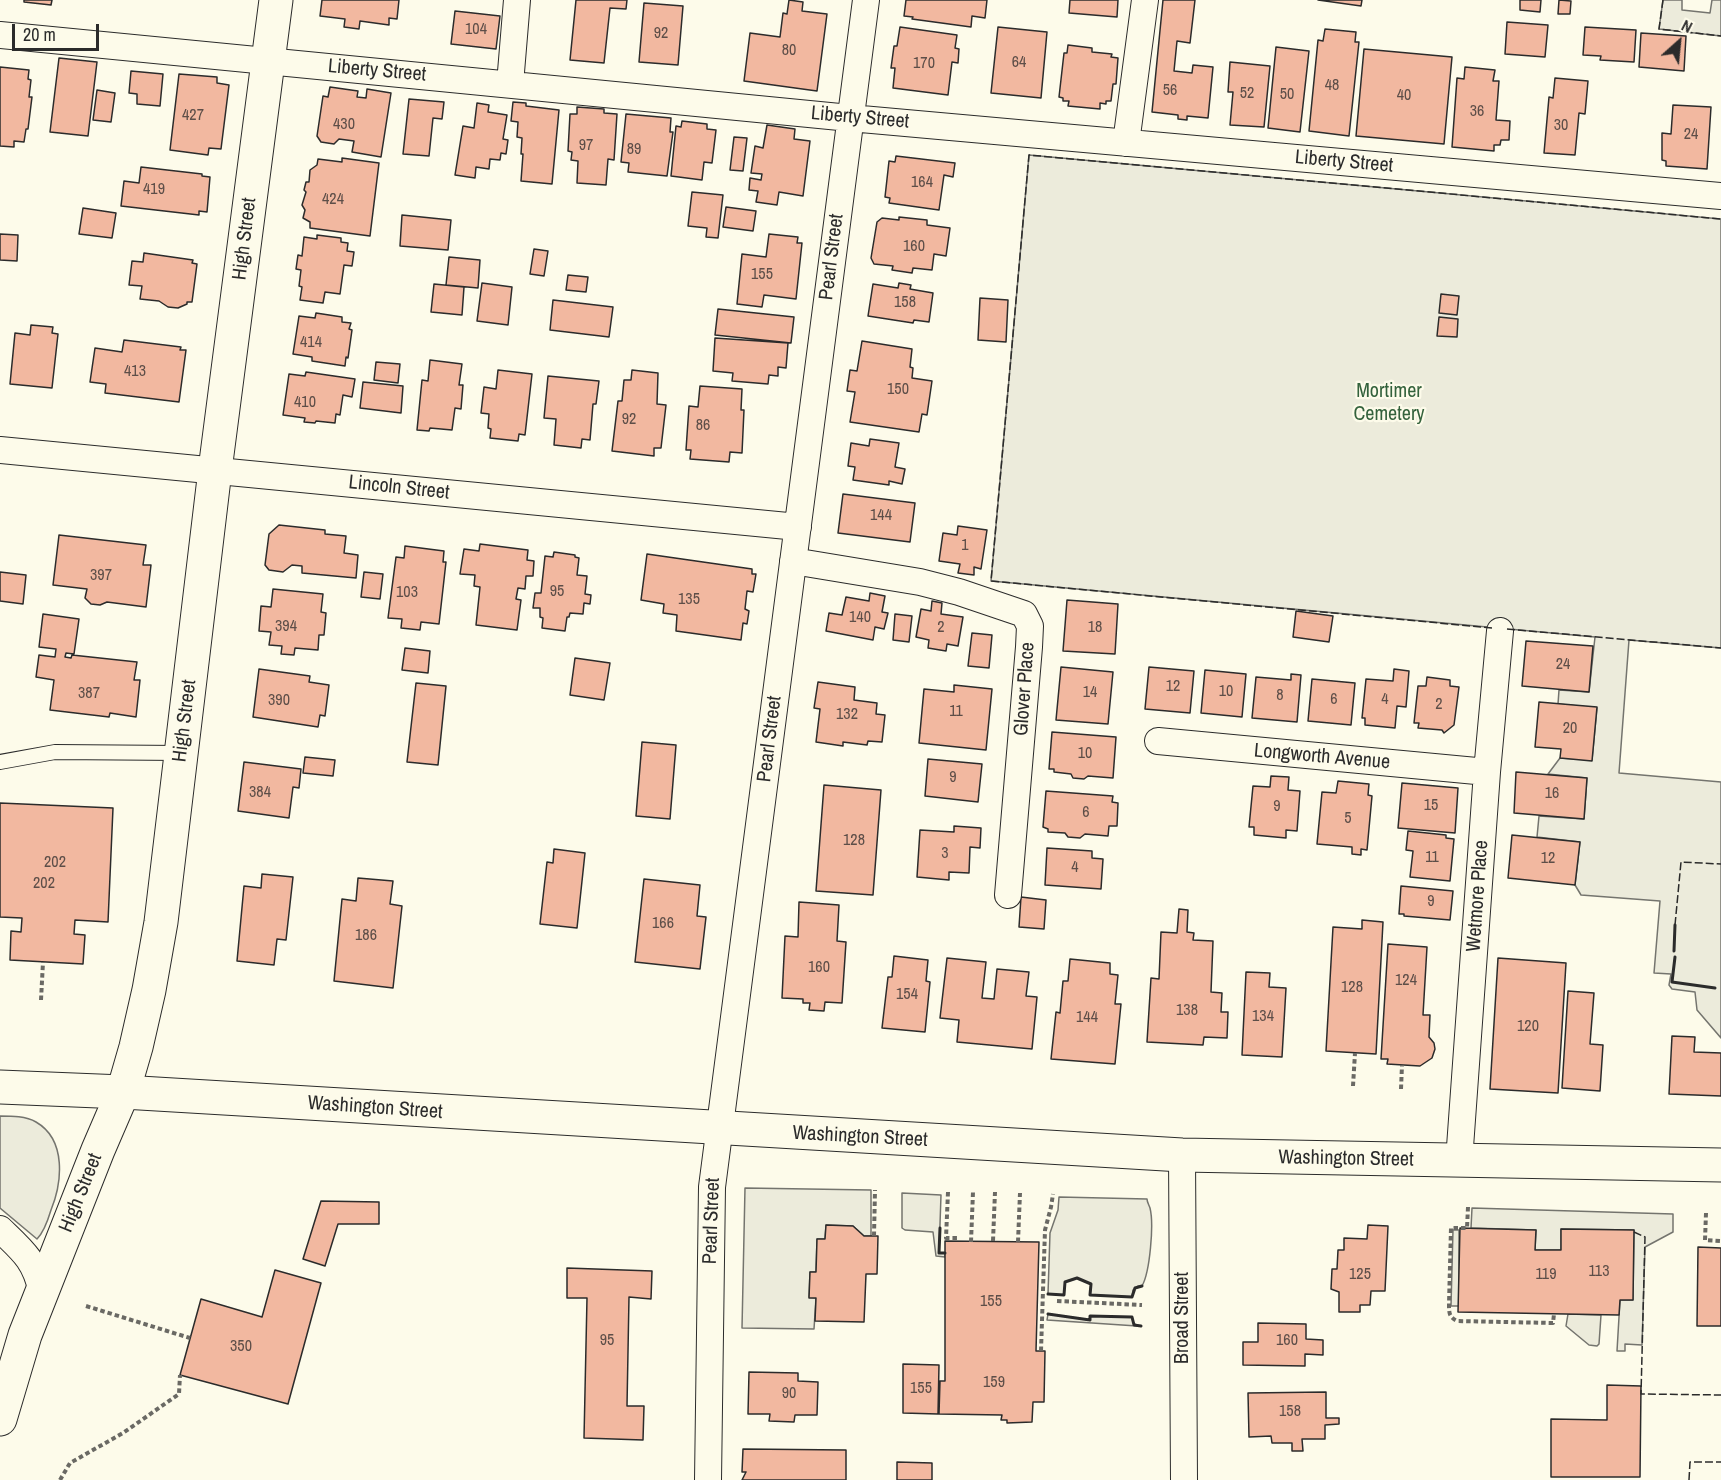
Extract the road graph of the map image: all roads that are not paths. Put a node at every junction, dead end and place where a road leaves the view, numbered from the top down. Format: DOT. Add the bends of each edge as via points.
graph roads {
  1 [pos="276,0"];
  2 [pos="517,0"];
  3 [pos="866,0"];
  4 [pos="1145,0"];
  5 [pos="0,36"];
  6 [pos="268,61"];
  7 [pos="510,84"];
  8 [pos="850,118"];
  9 [pos="1126,143"];
  10 [pos="1721,196"];
  11 [pos="0,450"];
  12 [pos="215,470"];
  13 [pos="798,527"];
  14 [pos="793,561"];
  15 [pos="1500,631"];
  16 [pos="1158,741"];
  17 [pos="181,753"];
  18 [pos="0,762"];
  19 [pos="1487,772"];
  20 [pos="1008,895"];
  21 [pos="0,1087"];
  22 [pos="123,1092"];
  23 [pos="718,1129"];
  24 [pos="1182,1155"];
  25 [pos="1459,1161"];
  26 [pos="1721,1165"];
  27 [pos="0,1229"];
  28 [pos="42,1292"];
  29 [pos="0,1419"];
  30 [pos="708,1480"];
  31 [pos="1184,1480"];
  1 -- 6 [label="main road, High Street"];
  2 -- 7 [label="street"];
  3 -- 8 [label="street, Pearl Street"];
  4 -- 9 [label="street"];
  5 -- 6 [label="street, Liberty Street"];
  6 -- 7 [label="street, Liberty Street"];
  6 -- 12 [label="main road, High Street"];
  7 -- 8 [label="street, Liberty Street"];
  8 -- 9 [label="street, Liberty Street"];
  8 -- 13 [label="street, Pearl Street"];
  9 -- 10 [label="street, Liberty Street"];
  11 -- 12 [label="street, Lincoln Street"];
  12 -- 13 [label="street, Lincoln Street"];
  12 -- 17 [label="main road, High Street"];
  13 -- 14 [label="street, Pearl Street"];
  14 -- 20 [label="street, Glover Place" via="920,582 1024,614 1030,626 1029,647"];
  14 -- 23 [label="street, Pearl Street"];
  15 -- 19 [label="street, Wetmore Place"];
  16 -- 19 [label="street, Longworth Avenue"];
  17 -- 18 [label="lane" via="55,752"];
  17 -- 22 [label="main road, High Street" via="161,922 149,990"];
  19 -- 25 [label="street, Wetmore Place"];
  21 -- 22 [label="main road, Washington Street"];
  22 -- 23 [label="main road, Washington Street"];
  22 -- 28 [label="main road, High Street"];
  23 -- 24 [label="main road, Washington Street"];
  23 -- 30 [label="street, Pearl Street" via="712,1187"];
  24 -- 25 [label="main road, Washington Street"];
  24 -- 31 [label="street, Broad Street"];
  25 -- 26 [label="main road, Washington Street"];
  27 -- 28 [label="street" via="29,1257 38,1272"];
  28 -- 29 [label="main road, High Street"];
}
